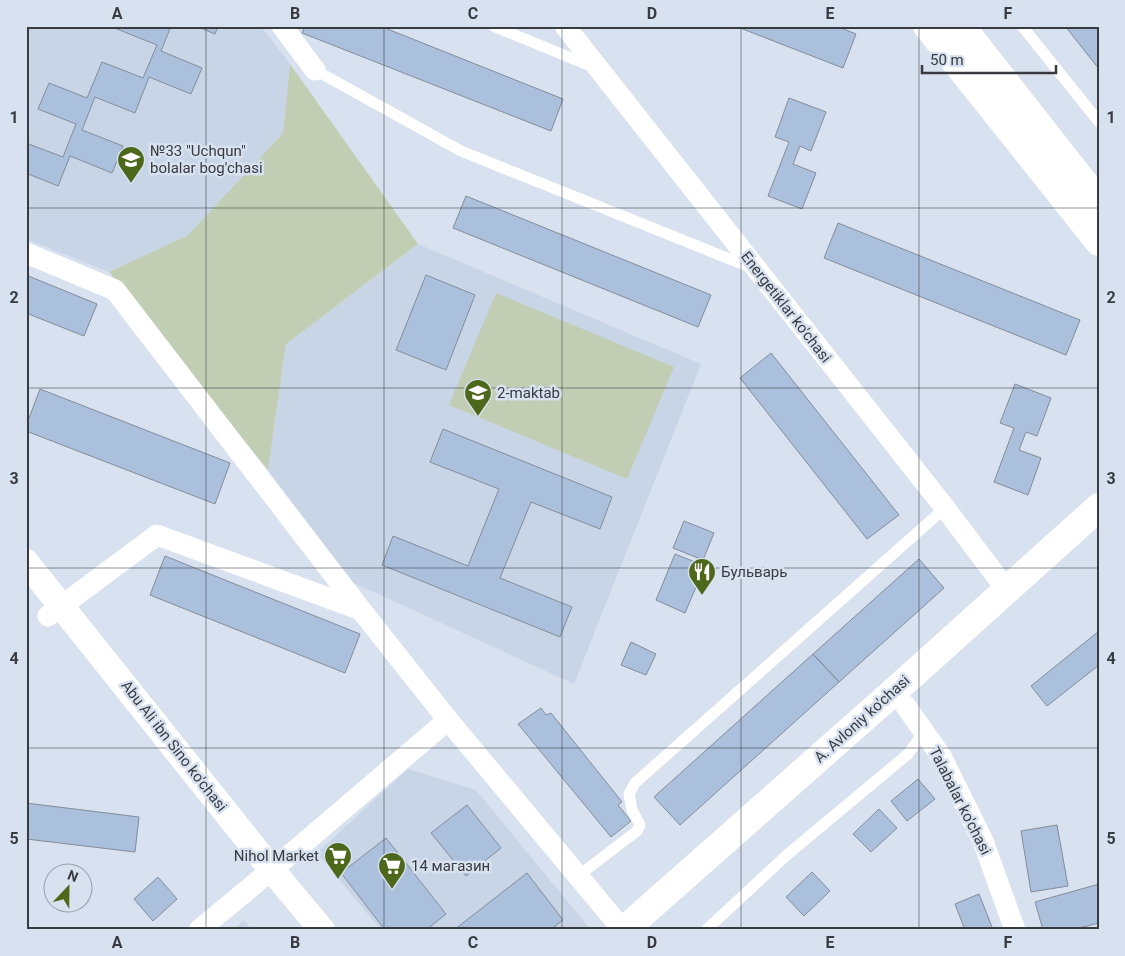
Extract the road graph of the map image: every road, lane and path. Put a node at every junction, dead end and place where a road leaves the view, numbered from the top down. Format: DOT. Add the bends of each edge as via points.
graph roads {
  1 [pos="282,26"];
  2 [pos="493,26"];
  3 [pos="565,26"];
  4 [pos="927,26"];
  5 [pos="962,26"];
  6 [pos="1022,26"];
  7 [pos="315,70"];
  8 [pos="599,70"];
  9 [pos="1099,122"];
  10 [pos="1099,202"];
  11 [pos="1099,242"];
  12 [pos="26,253"];
  13 [pos="757,270"];
  14 [pos="1099,507"];
  15 [pos="945,508"];
  16 [pos="1099,531"];
  17 [pos="26,562"];
  18 [pos="26,589"];
  19 [pos="1006,589"];
  20 [pos="55,610"];
  21 [pos="361,610"];
  22 [pos="905,705"];
  23 [pos="448,720"];
  24 [pos="924,732"];
  25 [pos="266,875"];
  26 [pos="578,876"];
  27 [pos="199,930"];
  28 [pos="300,930"];
  29 [pos="322,930"];
  30 [pos="624,930"];
  31 [pos="652,930"];
  32 [pos="706,930"];
  33 [pos="1014,930"];
  1 -- 7 [label="street"];
  2 -- 8 [label="lane"];
  3 -- 8 [label="street, Energetiklar ko'chasi"];
  4 -- 11 [label="main road"];
  5 -- 10 [label="main road"];
  6 -- 9 [label="lane"];
  7 -- 13 [label="lane" via="461,151"];
  8 -- 13 [label="street, Energetiklar ko'chasi"];
  12 -- 21 [label="street" via="115,290"];
  13 -- 15 [label="street, Energetiklar ko'chasi"];
  14 -- 19 [label="main road, A. Avloniy ko'chasi"];
  15 -- 19 [label="street, Energetiklar ko'chasi"];
  15 -- 26 [label="lane" via="635,783 629,794 632,810 640,825 637,831"];
  16 -- 22 [label="main road, A. Avloniy ko'chasi"];
  17 -- 20 [label="street, Abu Ali ibn Sino ko'chasi"];
  18 -- 20 [label="street, Abu Ali ibn Sino ko'chasi"];
  19 -- 30 [label="main road, A. Avloniy ko'chasi"];
  20 -- 21 [label="street" via="157,534"];
  20 -- 25 [label="street, Abu Ali ibn Sino ko'chasi"];
  21 -- 23 [label="street"];
  22 -- 24 [label="street, Talabalar ko'chasi"];
  22 -- 31 [label="main road, A. Avloniy ko'chasi"];
  23 -- 25 [label="street"];
  23 -- 26 [label="street"];
  24 -- 32 [label="lane" via="908,754 788,854"];
  24 -- 33 [label="street, Talabalar ko'chasi" via="941,756 983,841"];
  25 -- 27 [label="street"];
  25 -- 28 [label="street, Abu Ali ibn Sino ko'chasi"];
  25 -- 29 [label="street, Abu Ali ibn Sino ko'chasi"];
  26 -- 30 [label="street"];
}
